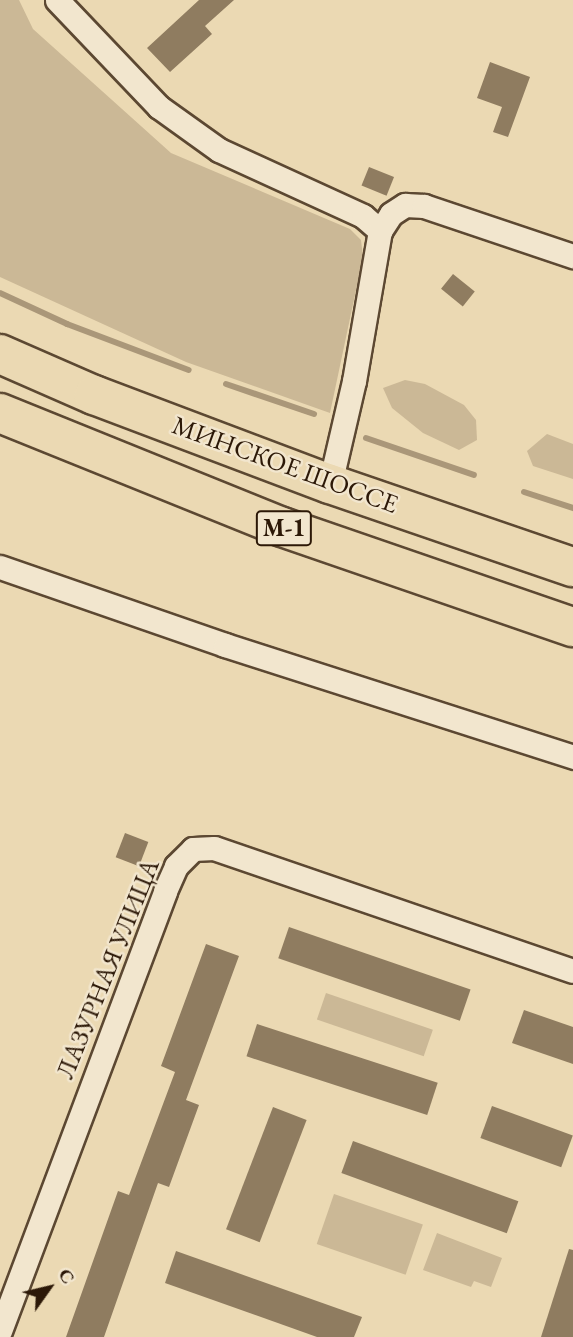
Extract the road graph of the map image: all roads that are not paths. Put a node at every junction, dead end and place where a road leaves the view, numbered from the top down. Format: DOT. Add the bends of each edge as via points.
graph roads {
  1 [pos="57,0"];
  2 [pos="380,231"];
  3 [pos="573,256"];
  4 [pos="0,354"];
  5 [pos="0,413"];
  6 [pos="330,484"];
  7 [pos="0,567"];
  8 [pos="573,567"];
  9 [pos="573,627"];
  10 [pos="573,757"];
  11 [pos="573,971"];
  12 [pos="0,1331"];
  1 -- 2 [label="street" via="159,107 219,150 363,216"];
  2 -- 3 [label="street" via="391,214 405,205 424,206"];
  2 -- 6 [label="street" via="354,382"];
  4 -- 6 [label="highway, МИНСКОЕ ШОССЕ / М-1" via="94,395"];
  5 -- 9 [label="highway, МИНСКОЕ ШОССЕ / М-1" via="282,527"];
  6 -- 8 [label="highway, МИНСКОЕ ШОССЕ / М-1"];
  7 -- 10 [label="street"];
  11 -- 12 [label="street, ЛАЗУРНАЯ УЛИЦА" via="214,848 193,849 176,866 165,891"];
}
